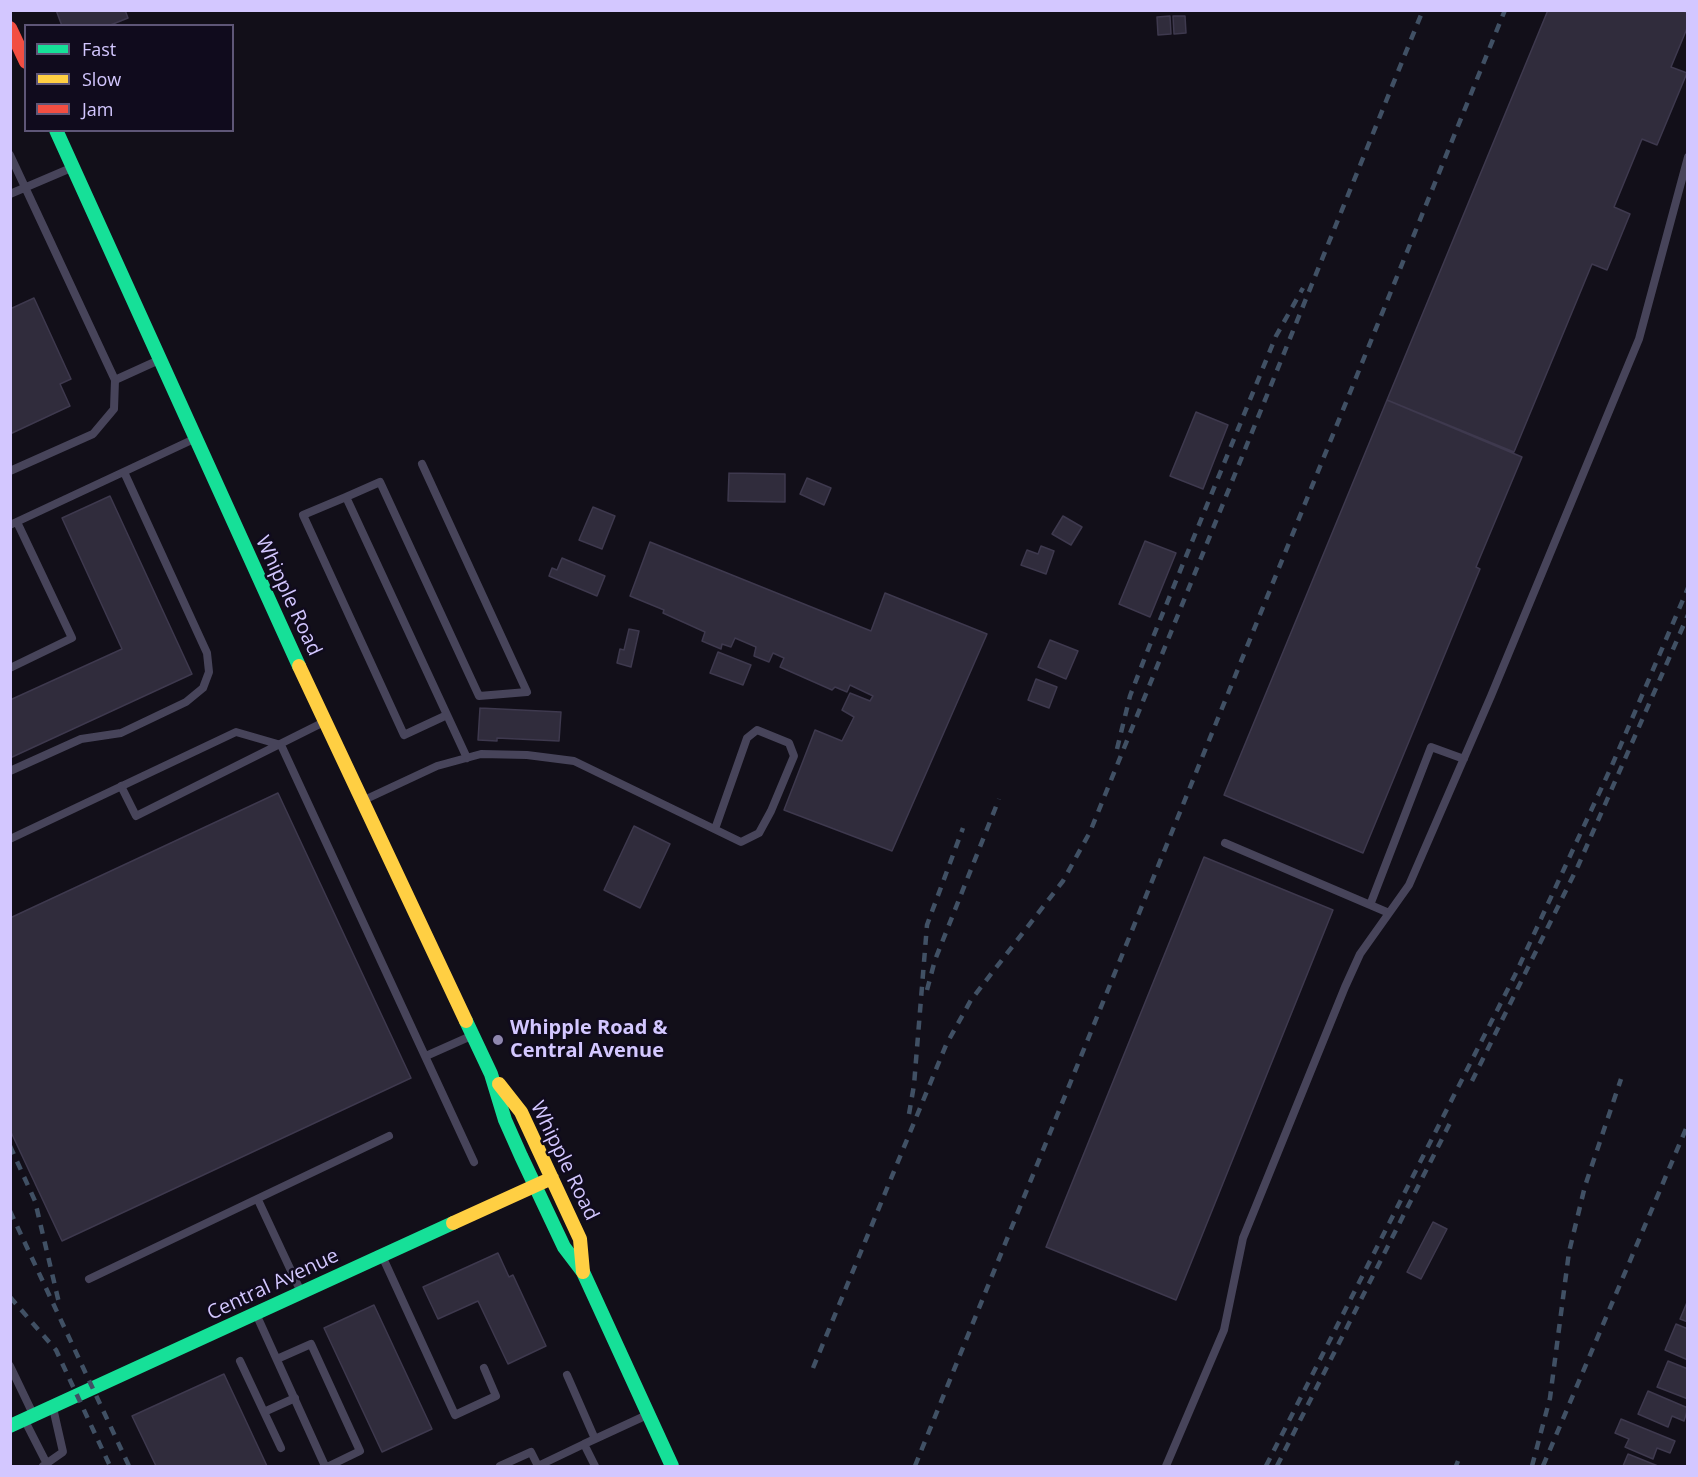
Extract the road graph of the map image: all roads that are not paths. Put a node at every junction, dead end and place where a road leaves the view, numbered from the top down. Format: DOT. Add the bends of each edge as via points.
graph roads {
  1 [pos="10,28"];
  2 [pos="24,58"];
  3 [pos="57,132"];
  4 [pos="10,155"];
  5 [pos="1688,156"];
  6 [pos="72,167"];
  7 [pos="25,188"];
  8 [pos="10,194"];
  9 [pos="159,360"];
  10 [pos="115,380"];
  11 [pos="194,439"];
  12 [pos="422,464"];
  13 [pos="10,471"];
  14 [pos="124,472"];
  15 [pos="345,497"];
  16 [pos="14,523"];
  17 [pos="10,668"];
  18 [pos="447,715"];
  19 [pos="324,722"];
  20 [pos="281,745"];
  21 [pos="467,758"];
  22 [pos="1464,759"];
  23 [pos="10,771"];
  24 [pos="121,786"];
  25 [pos="361,802"];
  26 [pos="715,829"];
  27 [pos="10,839"];
  28 [pos="1225,843"];
  29 [pos="1370,905"];
  30 [pos="1389,913"];
  31 [pos="473,1035"];
  32 [pos="426,1056"];
  33 [pos="491,1074"];
  34 [pos="389,1136"];
  35 [pos="474,1162"];
  36 [pos="552,1179"];
  37 [pos="536,1186"];
  38 [pos="258,1200"];
  39 [pos="382,1256"];
  40 [pos="583,1272"];
  41 [pos="89,1279"];
  42 [pos="302,1293"];
  43 [pos="256,1314"];
  44 [pos="277,1359"];
  45 [pos="240,1361"];
  46 [pos="10,1366"];
  47 [pos="484,1368"];
  48 [pos="567,1375"];
  49 [pos="296,1398"];
  50 [pos="53,1407"];
  51 [pos="264,1412"];
  52 [pos="648,1414"];
  53 [pos="29,1417"];
  54 [pos="10,1426"];
  55 [pos="595,1439"];
  56 [pos="584,1444"];
  57 [pos="281,1448"];
  58 [pos="45,1466"];
  59 [pos="327,1467"];
  60 [pos="500,1467"];
  61 [pos="538,1467"];
  62 [pos="595,1467"];
  63 [pos="672,1467"];
  64 [pos="1166,1467"];
  1 -- 2 [label="main road"];
  3 -- 6 [label="main road, Whipple Road"];
  4 -- 7 [label="lane"];
  5 -- 22 [label="lane" via="1639,339"];
  6 -- 7 [label="lane"];
  6 -- 9 [label="main road, Whipple Road"];
  7 -- 8 [label="lane"];
  7 -- 10 [label="lane"];
  9 -- 10 [label="lane"];
  9 -- 11 [label="main road, Whipple Road"];
  10 -- 13 [label="lane" via="114,409 93,434"];
  11 -- 14 [label="lane"];
  11 -- 19 [label="main road, Whipple Road"];
  12 -- 15 [label="lane" via="527,692 479,696 380,482"];
  14 -- 16 [label="lane"];
  14 -- 23 [label="lane" via="207,653 209,672 203,688 186,702 121,734 81,739"];
  15 -- 18 [label="lane"];
  15 -- 18 [label="lane" via="303,515 404,735"];
  16 -- 17 [label="lane" via="72,638"];
  18 -- 21 [label="lane"];
  19 -- 20 [label="lane"];
  19 -- 25 [label="main road, Whipple Road"];
  20 -- 24 [label="lane" via="236,732"];
  20 -- 24 [label="lane" via="136,816"];
  20 -- 32 [label="lane"];
  21 -- 25 [label="lane" via="437,766"];
  21 -- 26 [label="lane" via="481,754 574,761"];
  22 -- 29 [label="lane" via="1431,747"];
  22 -- 30 [label="lane" via="1409,885"];
  24 -- 27 [label="lane"];
  25 -- 31 [label="main road, Whipple Road"];
  26 -- 26 [label="lane" via="741,842 759,833 794,756 789,743 757,730 747,738"];
  28 -- 29 [label="lane"];
  29 -- 30 [label="lane"];
  30 -- 64 [label="lane" via="1360,954 1345,987 1243,1239 1224,1330"];
  31 -- 32 [label="lane"];
  31 -- 33 [label="main road, Whipple Road"];
  32 -- 35 [label="lane"];
  33 -- 36 [label="main road, Whipple Road" via="521,1112"];
  33 -- 37 [label="main road, Whipple Road" via="505,1120"];
  34 -- 38 [label="lane"];
  36 -- 37 [label="main road, Central Avenue"];
  36 -- 40 [label="main road, Whipple Road" via="580,1239"];
  37 -- 39 [label="main road, Central Avenue"];
  37 -- 40 [label="main road, Whipple Road" via="564,1247"];
  38 -- 41 [label="lane"];
  38 -- 42 [label="lane"];
  39 -- 42 [label="main road, Central Avenue"];
  39 -- 47 [label="lane" via="455,1415 496,1396"];
  40 -- 52 [label="main road, Whipple Road"];
  42 -- 43 [label="main road, Central Avenue"];
  43 -- 44 [label="lane"];
  43 -- 50 [label="main road, Central Avenue"];
  44 -- 49 [label="lane"];
  44 -- 59 [label="lane" via="311,1344 360,1452"];
  45 -- 51 [label="lane"];
  46 -- 53 [label="lane"];
  48 -- 55 [label="lane"];
  49 -- 51 [label="lane"];
  49 -- 59 [label="lane"];
  50 -- 53 [label="main road, Central Avenue"];
  50 -- 58 [label="lane" via="63,1452"];
  51 -- 57 [label="lane"];
  52 -- 55 [label="lane"];
  52 -- 63 [label="main road, Whipple Road"];
  53 -- 54 [label="main road, Central Avenue"];
  53 -- 58 [label="lane"];
  55 -- 56 [label="lane"];
  56 -- 61 [label="lane"];
  56 -- 62 [label="lane"];
  60 -- 61 [label="lane" via="531,1452"];
}
